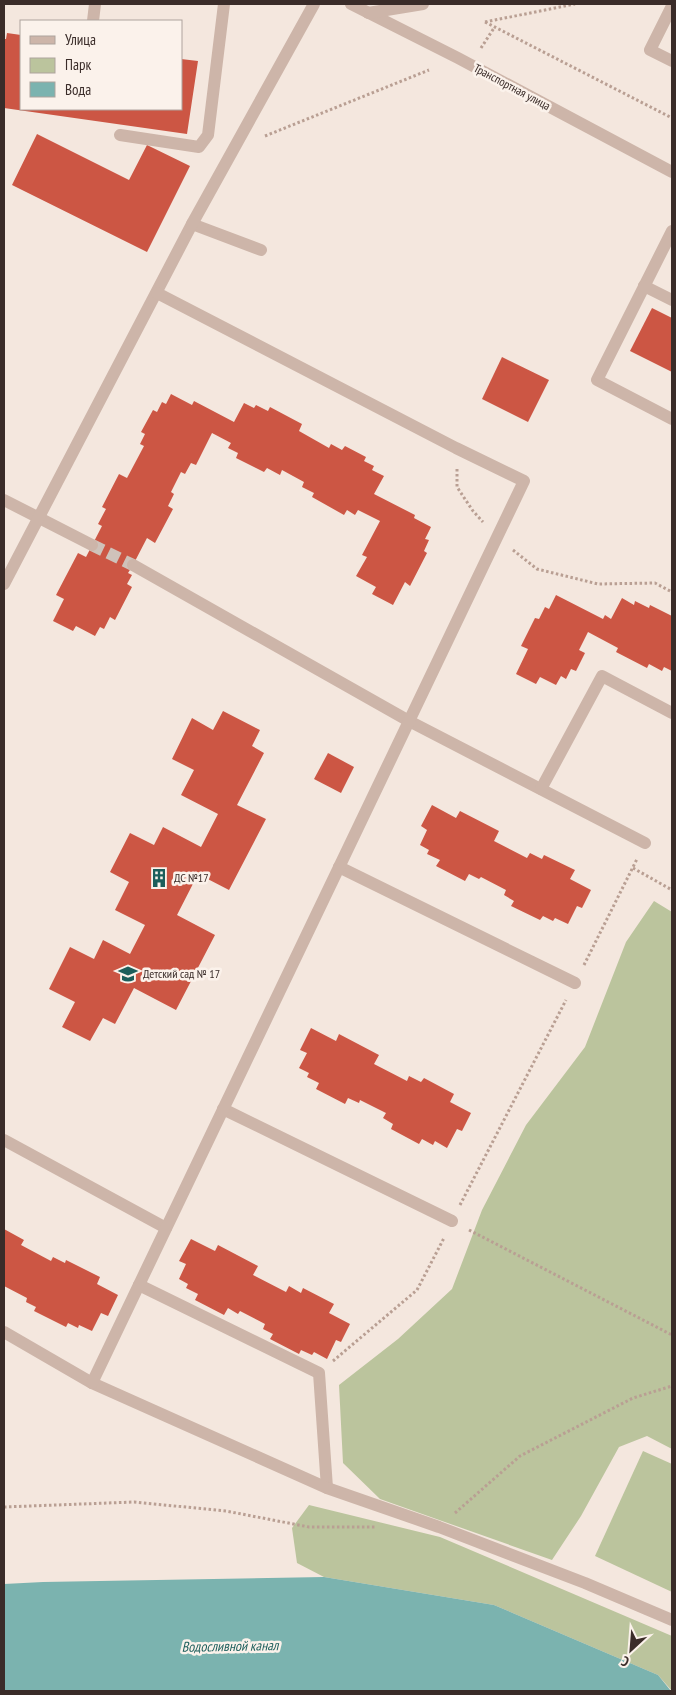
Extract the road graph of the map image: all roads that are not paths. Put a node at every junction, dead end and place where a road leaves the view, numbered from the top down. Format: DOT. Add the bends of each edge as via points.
graph roads {
  1 [pos="95,4"];
  2 [pos="224,4"];
  3 [pos="314,4"];
  4 [pos="351,4"];
  5 [pos="423,4"];
  6 [pos="672,6"];
  7 [pos="368,13"];
  8 [pos="93,20"];
  9 [pos="672,61"];
  10 [pos="120,135"];
  11 [pos="671,168"];
  12 [pos="192,224"];
  13 [pos="672,230"];
  14 [pos="261,250"];
  15 [pos="644,286"];
  16 [pos="157,293"];
  17 [pos="672,300"];
  18 [pos="672,419"];
  19 [pos="4,500"];
  20 [pos="38,517"];
  21 [pos="92,545"];
  22 [pos="133,565"];
  23 [pos="4,584"];
  24 [pos="672,713"];
  25 [pos="409,721"];
  26 [pos="541,789"];
  27 [pos="645,843"];
  28 [pos="339,867"];
  29 [pos="575,983"];
  30 [pos="223,1109"];
  31 [pos="4,1140"];
  32 [pos="452,1221"];
  33 [pos="166,1228"];
  34 [pos="139,1285"];
  35 [pos="4,1332"];
  36 [pos="92,1382"];
  37 [pos="326,1488"];
  38 [pos="672,1620"];
  1 -- 8 [label="street"];
  2 -- 10 [label="street" via="208,135 199,147"];
  3 -- 12 [label="street"];
  4 -- 7 [label="street, Транспортная улица"];
  5 -- 7 [label="street"];
  6 -- 9 [label="street" via="650,50"];
  7 -- 11 [label="street, Транспортная улица"];
  12 -- 14 [label="street"];
  12 -- 16 [label="street"];
  13 -- 15 [label="street"];
  15 -- 17 [label="street"];
  15 -- 18 [label="street" via="598,380"];
  16 -- 20 [label="street"];
  16 -- 25 [label="street" via="524,481"];
  19 -- 20 [label="street"];
  20 -- 21 [label="street"];
  20 -- 23 [label="street"];
  22 -- 25 [label="street"];
  24 -- 26 [label="street" via="602,676"];
  25 -- 26 [label="street"];
  25 -- 28 [label="street"];
  26 -- 27 [label="street"];
  28 -- 29 [label="street"];
  28 -- 30 [label="street"];
  30 -- 32 [label="street"];
  30 -- 33 [label="street"];
  31 -- 33 [label="street"];
  33 -- 34 [label="street"];
  34 -- 36 [label="street"];
  34 -- 37 [label="street" via="319,1373"];
  35 -- 36 [label="street"];
  36 -- 37 [label="street"];
  37 -- 38 [label="street" via="439,1527"];
}
